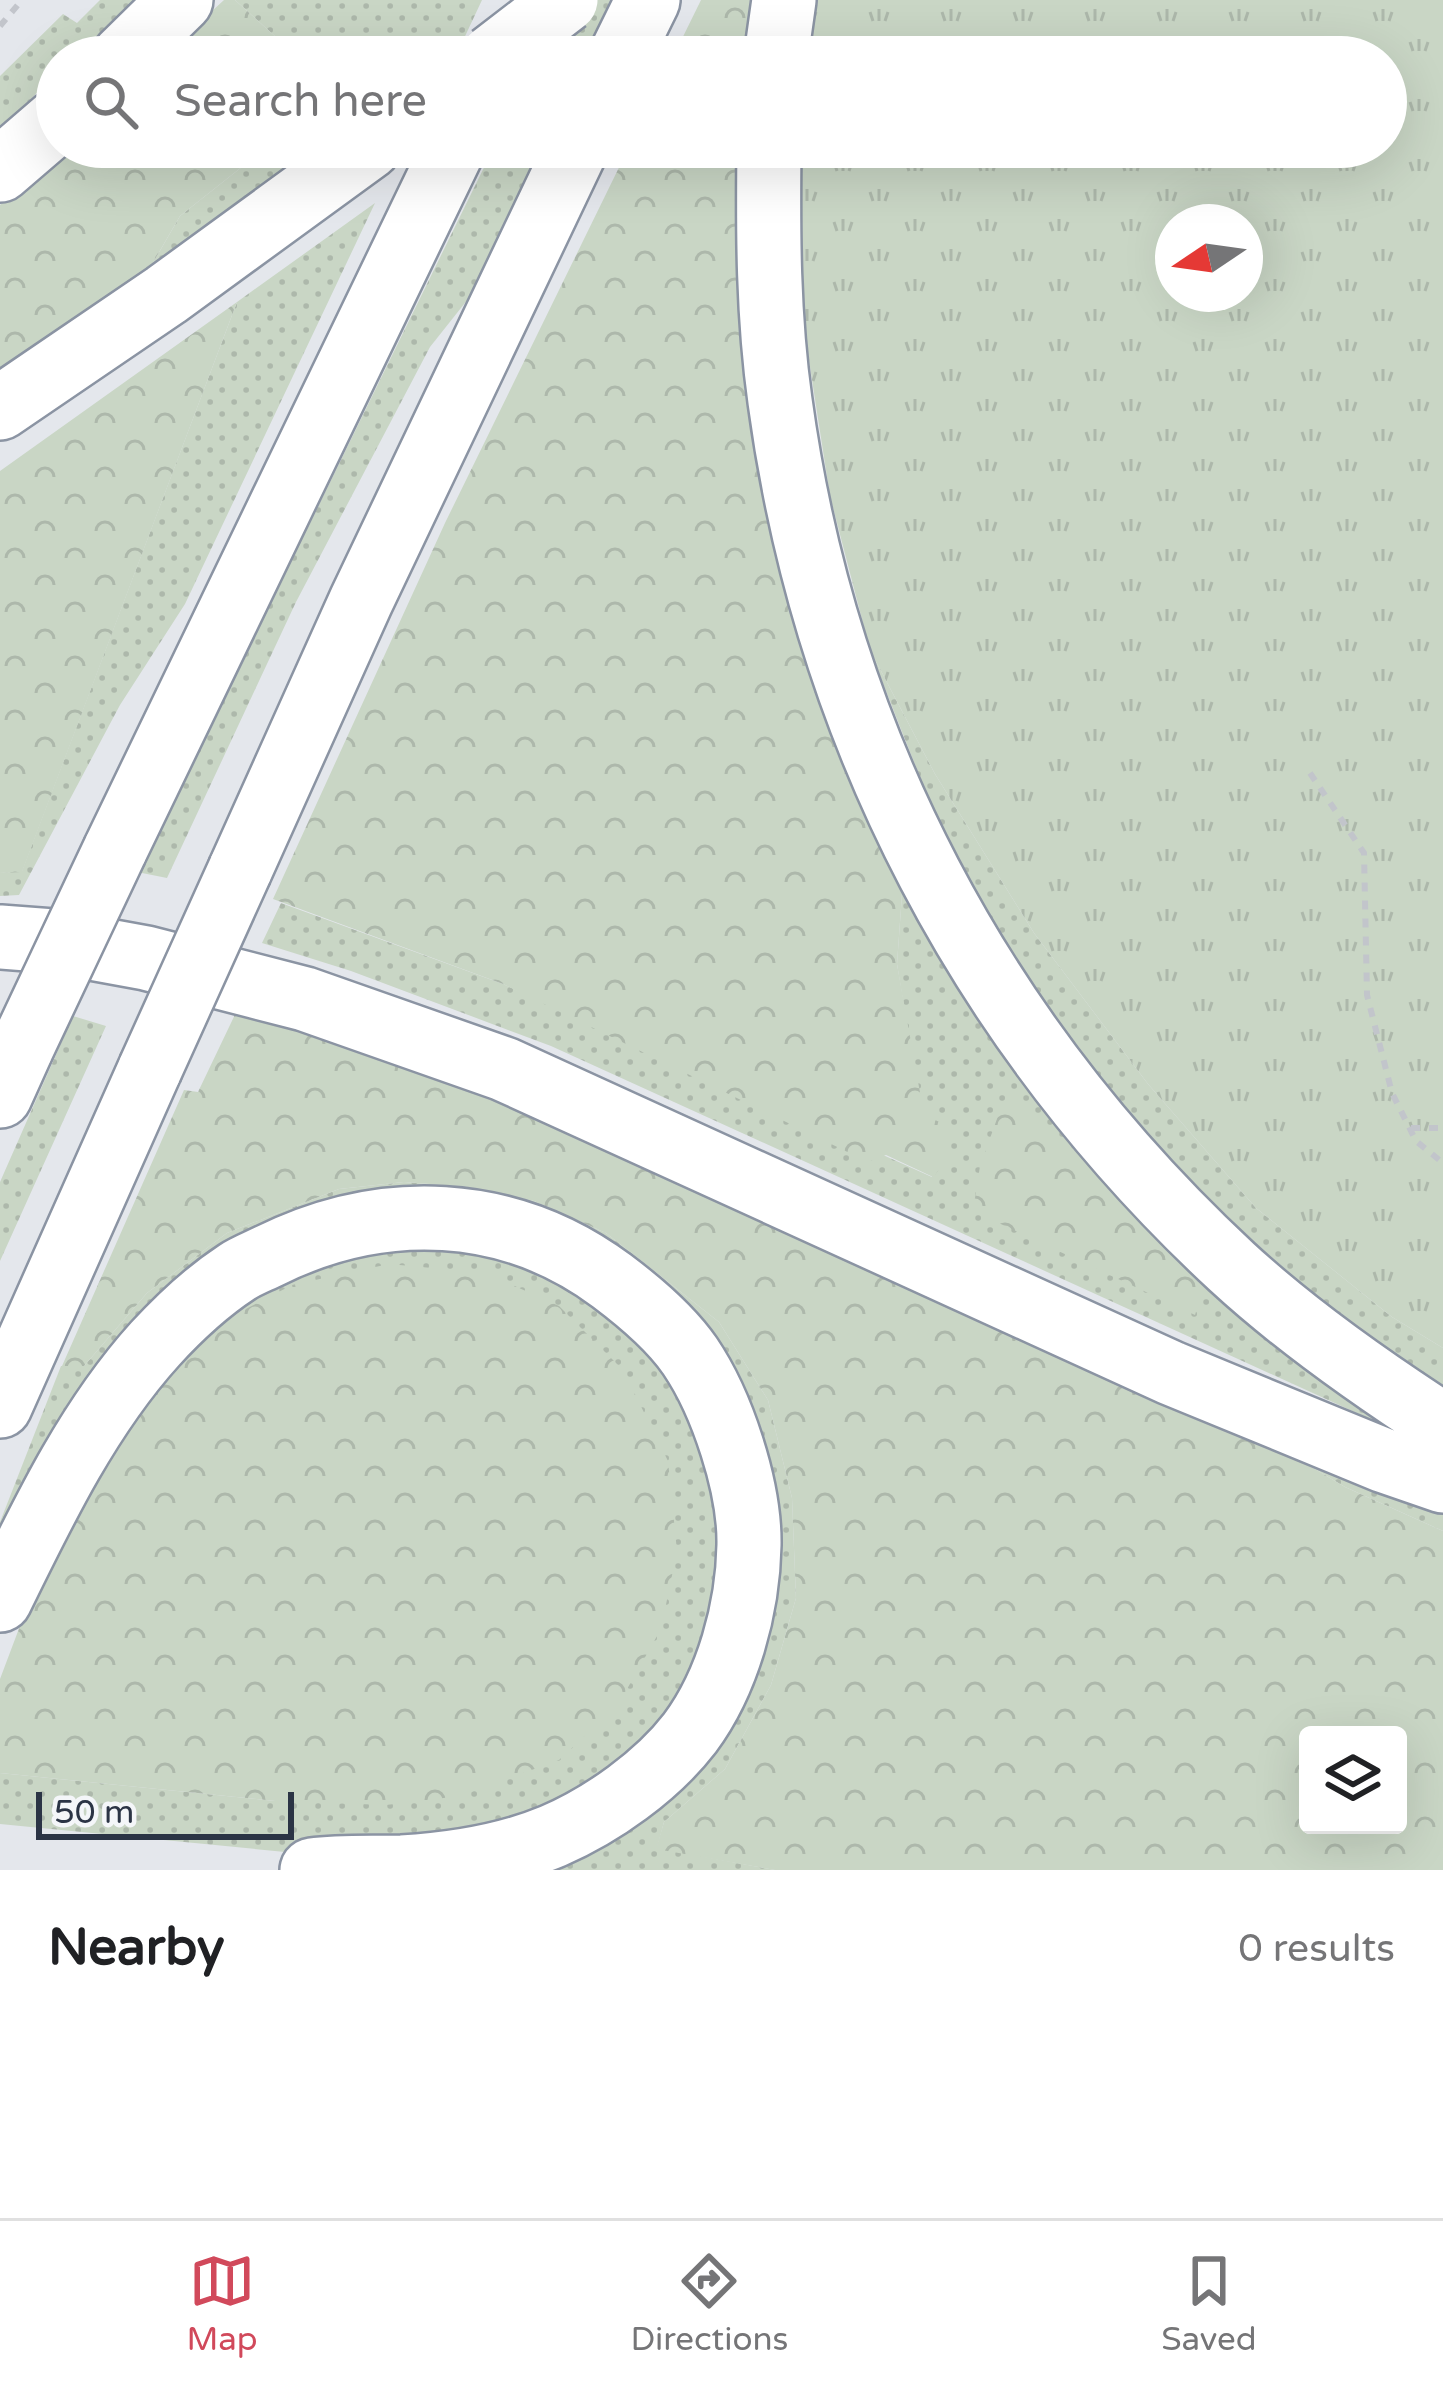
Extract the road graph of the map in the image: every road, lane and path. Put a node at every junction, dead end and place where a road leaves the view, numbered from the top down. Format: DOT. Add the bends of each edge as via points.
graph roads {
  1 [pos="22,0"];
  2 [pos="182,0"];
  3 [pos="528,0"];
  4 [pos="566,0"];
  5 [pos="648,0"];
  6 [pos="784,0"];
  7 [pos="0,26"];
  8 [pos="145,36"];
  9 [pos="507,36"];
  10 [pos="521,36"];
  11 [pos="630,36"];
  12 [pos="779,36"];
  13 [pos="36,139"];
  14 [pos="340,168"];
  15 [pos="444,168"];
  16 [pos="567,168"];
  17 [pos="769,168"];
  18 [pos="0,170"];
  19 [pos="0,408"];
  20 [pos="1310,773"];
  21 [pos="0,937"];
  22 [pos="11,1071"];
  23 [pos="1409,1128"];
  24 [pos="1443,1128"];
  25 [pos="1443,1162"];
  26 [pos="0,1406"];
  27 [pos="1443,1425"];
  28 [pos="1443,1480"];
  29 [pos="0,1600"];
  30 [pos="312,1870"];
  1 -- 7 [label="path"];
  2 -- 8 [label="highway"];
  3 -- 9 [label="highway"];
  4 -- 10 [label="highway, bridge"];
  5 -- 11 [label="highway"];
  6 -- 12 [label="highway"];
  13 -- 18 [label="highway"];
  14 -- 19 [label="highway"];
  15 -- 22 [label="highway, bridge"];
  16 -- 26 [label="highway, bridge" via="361,601"];
  17 -- 27 [label="highway" via="770,307 796,496 860,724 932,879 1000,996 1160,1195 1311,1334"];
  20 -- 23 [label="path" via="1364,853 1367,995"];
  21 -- 28 [label="highway" via="146,958 282,993 504,1069 1171,1372"];
  23 -- 24 [label="path"];
  23 -- 25 [label="path"];
  29 -- 30 [label="highway" via="67,1470 155,1344 237,1272 303,1239 395,1218 486,1222 547,1242 641,1302 689,1355 719,1408 749,1540 733,1641 691,1732 602,1809 534,1843 461,1862"];
}
